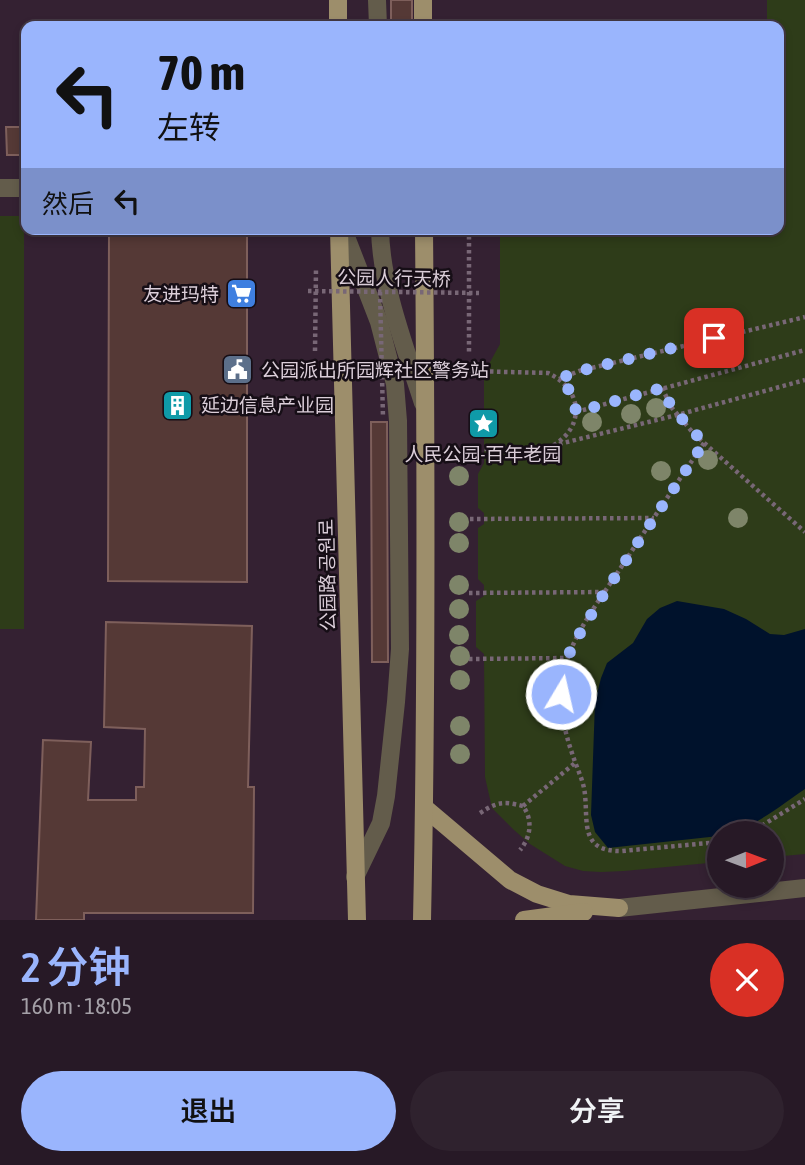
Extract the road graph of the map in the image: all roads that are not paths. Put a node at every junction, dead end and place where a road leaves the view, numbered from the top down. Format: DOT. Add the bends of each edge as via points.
graph roads {
  1 [pos="338,0"];
  2 [pos="377,0"];
  3 [pos="423,0"];
  4 [pos="338,21"];
  5 [pos="378,21"];
  6 [pos="423,21"];
  7 [pos="0,188"];
  8 [pos="21,188"];
  9 [pos="341,235"];
  10 [pos="343,235"];
  11 [pos="380,235"];
  12 [pos="425,235"];
  13 [pos="426,414"];
  14 [pos="425,808"];
  15 [pos="355,877"];
  16 [pos="805,888"];
  17 [pos="619,908"];
  18 [pos="357,920"];
  19 [pos="422,920"];
  20 [pos="524,920"];
  1 -- 4 [label="main road"];
  2 -- 5 [label="street"];
  3 -- 6 [label="main road"];
  7 -- 8 [label="street"];
  9 -- 15 [label="main road, 公园路 공원로"];
  10 -- 15 [label="street" via="379,322 395,384 398,421 400,649 396,702 382,823"];
  11 -- 13 [label="street" via="386,279"];
  12 -- 13 [label="main road"];
  13 -- 14 [label="main road"];
  14 -- 17 [label="main road" via="510,880 537,894 569,904"];
  14 -- 19 [label="main road"];
  15 -- 18 [label="main road, 公园路 공원로"];
  16 -- 17 [label="street"];
  17 -- 20 [label="main road"];
}
